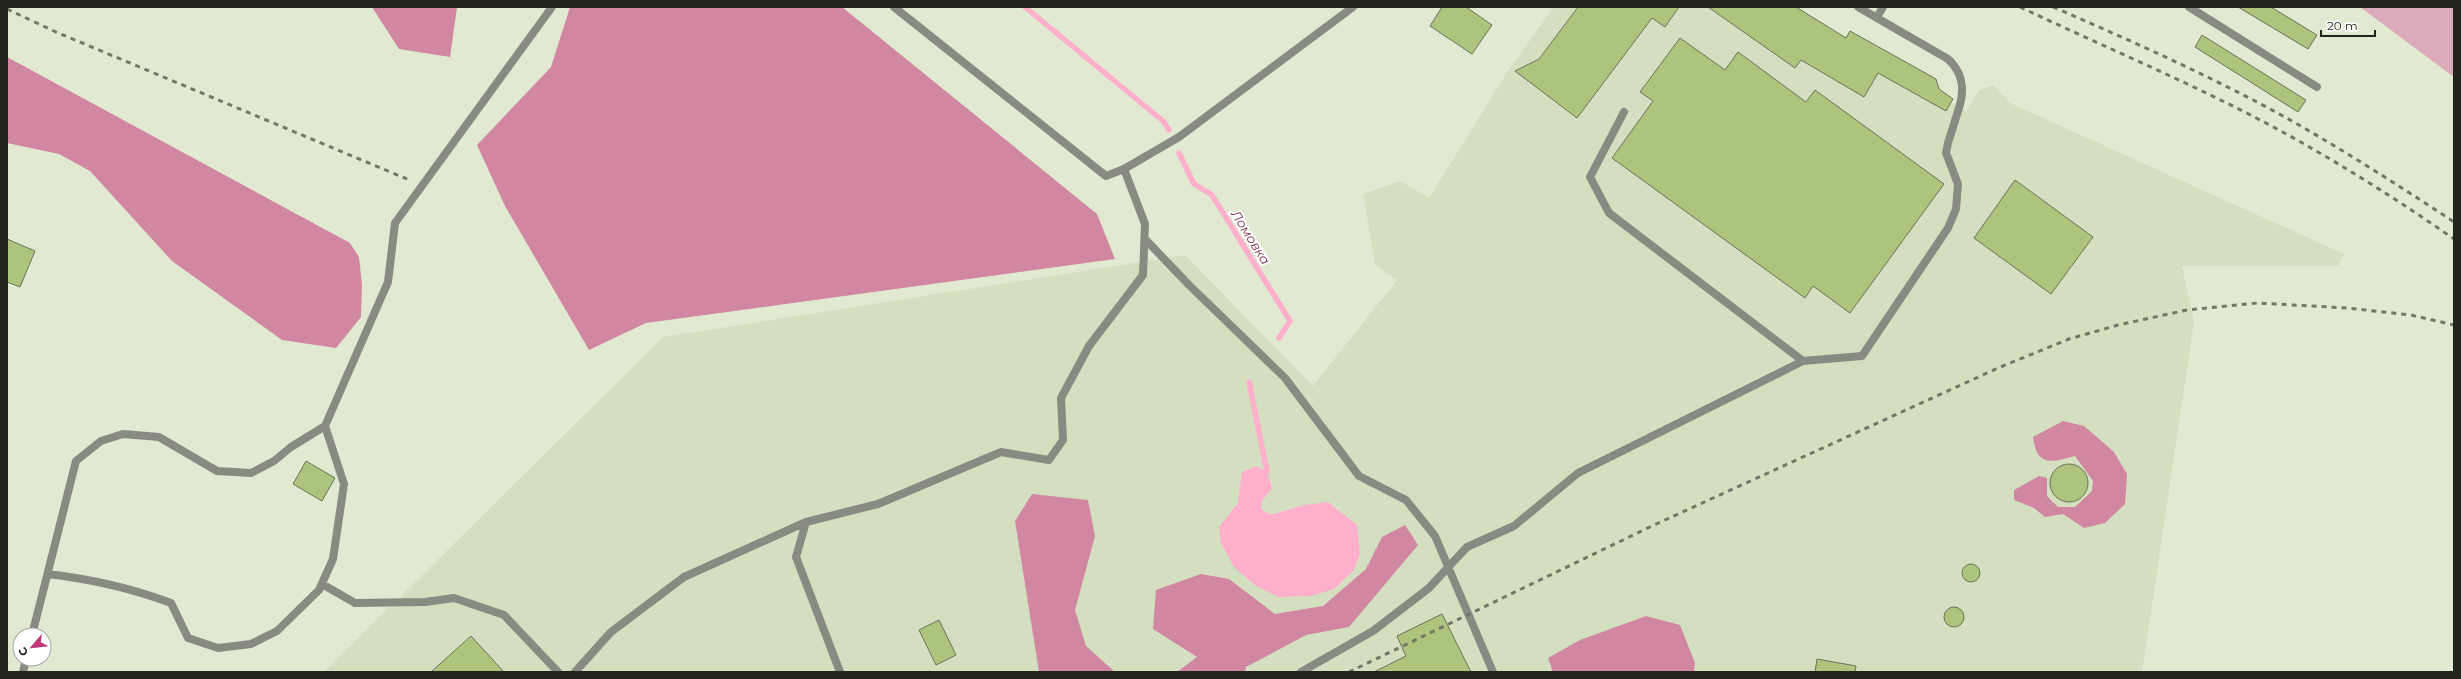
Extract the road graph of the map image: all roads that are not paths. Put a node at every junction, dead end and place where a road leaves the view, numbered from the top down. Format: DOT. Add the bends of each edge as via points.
graph roads {
  1 [pos="552,7"];
  2 [pos="894,7"];
  3 [pos="1353,7"];
  4 [pos="1858,7"];
  5 [pos="1883,7"];
  6 [pos="2189,7"];
  7 [pos="1877,17"];
  8 [pos="2317,87"];
  9 [pos="1624,112"];
  10 [pos="1124,169"];
  11 [pos="1145,239"];
  12 [pos="1804,361"];
  13 [pos="325,426"];
  14 [pos="806,522"];
  15 [pos="1449,568"];
  16 [pos="48,574"];
  17 [pos="322,584"];
  18 [pos="34,627"];
  19 [pos="558,672"];
  20 [pos="575,672"];
  21 [pos="840,672"];
  22 [pos="1301,672"];
  23 [pos="1493,672"];
  1 -- 13 [label="street" via="395,223 388,282"];
  2 -- 10 [label="street" via="1106,176"];
  3 -- 10 [label="street" via="1179,137"];
  4 -- 7 [label="street"];
  5 -- 7 [label="street"];
  6 -- 8 [label="street"];
  7 -- 12 [label="street" via="1953,64 1962,81 1964,91 1946,153 1958,184 1956,209 1948,228 1862,356"];
  9 -- 12 [label="street" via="1590,177 1609,213"];
  10 -- 11 [label="street" via="1145,224"];
  11 -- 14 [label="street" via="1143,275 1089,346 1061,398 1063,440 1049,460 1001,452 878,504"];
  11 -- 15 [label="street" via="1188,285 1285,378 1359,476 1406,500 1435,536"];
  12 -- 15 [label="street" via="1578,473 1514,526 1467,547"];
  13 -- 16 [label="street" via="274,461 251,473 217,471 159,437 123,434 101,441 76,461"];
  13 -- 17 [label="street" via="344,484 333,558"];
  14 -- 20 [label="street" via="684,577 611,632"];
  14 -- 21 [label="street" via="796,557"];
  15 -- 22 [label="street" via="1429,588 1373,632"];
  15 -- 23 [label="street"];
  16 -- 17 [label="street" via="83,578 134,590 171,603 188,638 218,648 251,644 277,631"];
  16 -- 18 [label="street"];
  17 -- 19 [label="street" via="355,603 425,602 454,598 504,615"];
}
